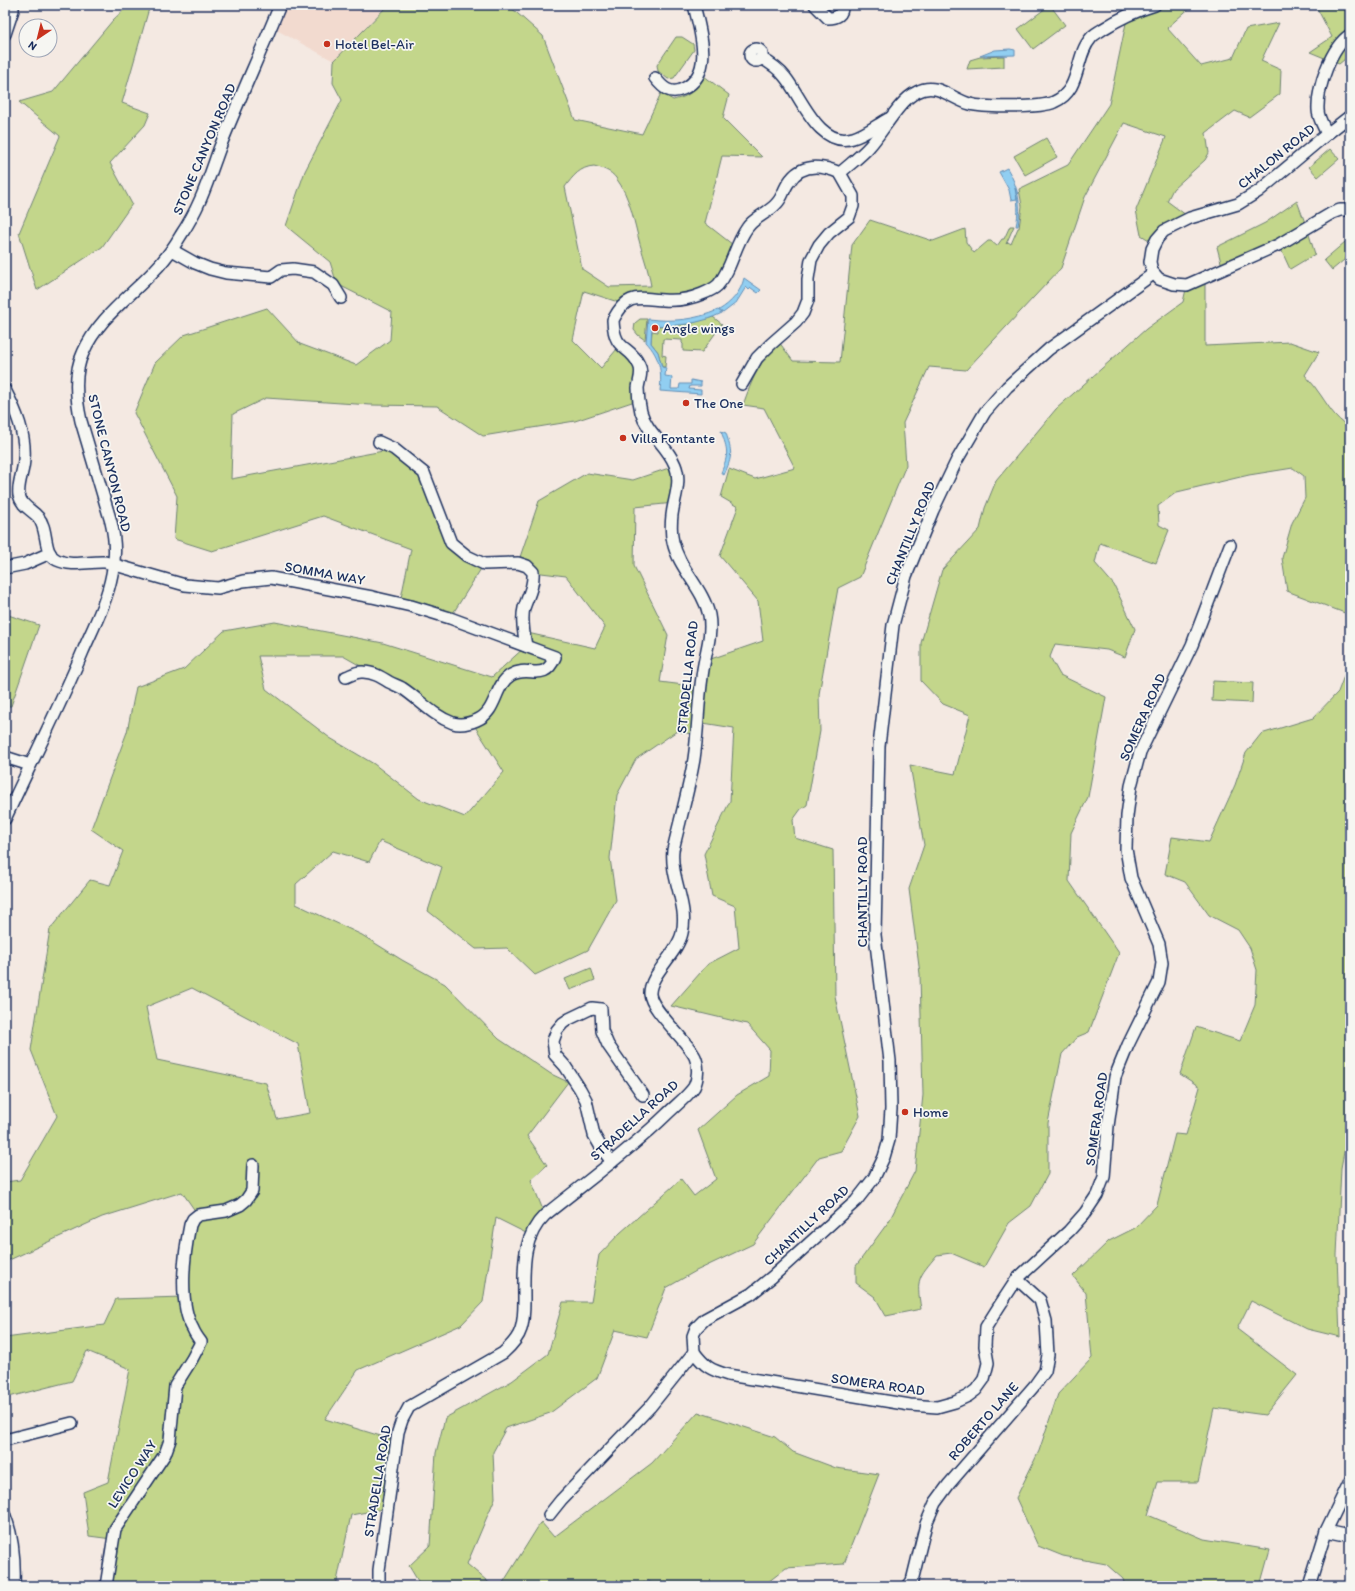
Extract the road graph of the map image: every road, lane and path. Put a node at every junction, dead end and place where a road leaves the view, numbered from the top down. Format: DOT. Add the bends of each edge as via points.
graph roads {
  1 [pos="13,5"];
  2 [pos="280,5"];
  3 [pos="694,5"];
  4 [pos="815,5"];
  5 [pos="842,5"];
  6 [pos="1155,5"];
  7 [pos="5,34"];
  8 [pos="1350,35"];
  9 [pos="761,58"];
  10 [pos="655,78"];
  11 [pos="1350,116"];
  12 [pos="892,117"];
  13 [pos="1327,134"];
  14 [pos="840,173"];
  15 [pos="1350,210"];
  16 [pos="172,250"];
  17 [pos="1153,274"];
  18 [pos="341,298"];
  19 [pos="742,384"];
  20 [pos="5,390"];
  21 [pos="379,442"];
  22 [pos="1230,545"];
  23 [pos="50,553"];
  24 [pos="114,564"];
  25 [pos="5,568"];
  26 [pos="526,646"];
  27 [pos="349,676"];
  28 [pos="5,758"];
  29 [pos="30,765"];
  30 [pos="5,819"];
  31 [pos="643,1095"];
  32 [pos="612,1162"];
  33 [pos="253,1165"];
  34 [pos="1017,1279"];
  35 [pos="694,1352"];
  36 [pos="72,1423"];
  37 [pos="5,1440"];
  38 [pos="1350,1481"];
  39 [pos="549,1515"];
  40 [pos="5,1516"];
  41 [pos="1326,1531"];
  42 [pos="1350,1536"];
  43 [pos="14,1586"];
  44 [pos="106,1586"];
  45 [pos="379,1586"];
  46 [pos="908,1586"];
  47 [pos="1309,1586"];
  1 -- 7 [label="street" via="14,10"];
  2 -- 16 [label="street, STONE CANYON ROAD" via="198,207"];
  3 -- 10 [label="street" via="703,54 700,72 688,87 678,92 663,88"];
  4 -- 5 [label="street" via="828,18 834,18 840,15"];
  6 -- 12 [label="street" via="1116,20 1090,38 1072,86 1055,102 1044,105 981,106 960,100 935,88 926,88 916,92"];
  8 -- 13 [label="street, CHALON ROAD" via="1335,52 1320,86 1318,112"];
  9 -- 12 [label="street" via="777,68 785,77 816,124 827,134 839,139 852,139"];
  11 -- 13 [label="street"];
  12 -- 14 [label="street" via="869,147"];
  13 -- 17 [label="street, CHALON ROAD" via="1259,191 1238,204 1190,218 1164,231 1152,249 1150,262"];
  14 -- 19 [label="street" via="853,196 849,217 818,245 811,260 808,300 803,312 796,322 757,358"];
  14 -- 32 [label="street, STRADELLA ROAD" via="829,168 813,167 802,169 793,176 778,203 747,227 728,271 717,287 695,297 678,300 641,297 632,299 623,304 613,320 613,330 620,346 632,355 639,365 641,374 638,400 647,428 669,454 675,466 678,478 672,516 673,543 706,604 711,626 702,676 694,758 673,850 672,862 684,924 677,947 654,978 650,994 660,1012 695,1058 698,1077 689,1093 652,1129"];
  15 -- 17 [label="street" via="1332,213 1278,245 1187,285 1167,282"];
  16 -- 18 [label="street" via="210,269 226,273 271,277 281,270 314,272 333,285"];
  16 -- 24 [label="street, STONE CANYON ROAD" via="101,324 86,346 79,366 76,391 78,407 111,522"];
  17 -- 35 [label="street, CHANTILLY ROAD" via="1049,349 1007,387 985,412 957,460 933,510 906,576 893,625 879,746 875,935 890,1061 889,1140 874,1178 856,1201 751,1294 705,1319 692,1336"];
  20 -- 23 [label="street" via="15,409 22,432 25,458 18,489 20,497 22,504 42,523"];
  21 -- 26 [label="street" via="394,449 424,473 451,543 467,556 484,564 518,563 534,572 532,590 524,610 523,632"];
  22 -- 34 [label="street, SOMERA ROAD" via="1192,645 1140,752 1131,786 1126,849 1132,878 1159,944 1162,963 1159,982 1115,1077 1104,1177 1097,1195 1085,1213"];
  23 -- 24 [label="street, SOMMA WAY" via="52,558 66,563 92,561"];
  23 -- 25 [label="street" via="25,564"];
  24 -- 26 [label="street, SOMMA WAY" via="185,585 218,588 243,581 271,578 372,596 411,606"];
  24 -- 29 [label="street, STONE CANYON ROAD" via="98,615 48,732"];
  26 -- 27 [label="street, SOMMA WAY" via="555,657 550,668 546,671 513,674 502,684 488,712 478,720 463,724 454,723 438,715 402,688 382,677 364,672"];
  28 -- 29 [label="street"];
  29 -- 30 [label="street, STONE CANYON ROAD"];
  31 -- 32 [label="street" via="608,1045 602,1031 601,1009 592,1008 569,1019 557,1030 553,1041 556,1055 586,1100 594,1135"];
  32 -- 45 [label="street, STRADELLA ROAD" via="537,1222 526,1247 524,1318 516,1339 503,1353 409,1407 398,1432"];
  33 -- 44 [label="street, LEVICO WAY" via="252,1190 246,1200 226,1211 198,1215 190,1225 184,1297 192,1329 201,1342 175,1386 170,1440 165,1454 114,1529"];
  34 -- 35 [label="street, SOMERA ROAD" via="986,1327 985,1346 988,1363 984,1380 968,1396 937,1407 910,1405 728,1375 713,1371 703,1364"];
  34 -- 46 [label="street, ROBERTO LANE" via="1040,1300 1046,1321 1048,1355 1045,1371 935,1503 926,1524 912,1581"];
  35 -- 39 [label="street" via="650,1407 560,1500"];
  36 -- 37 [label="street"];
  38 -- 41 [label="street"];
  40 -- 43 [label="street" via="14,1550"];
  41 -- 42 [label="street"];
  41 -- 47 [label="street"];
}
